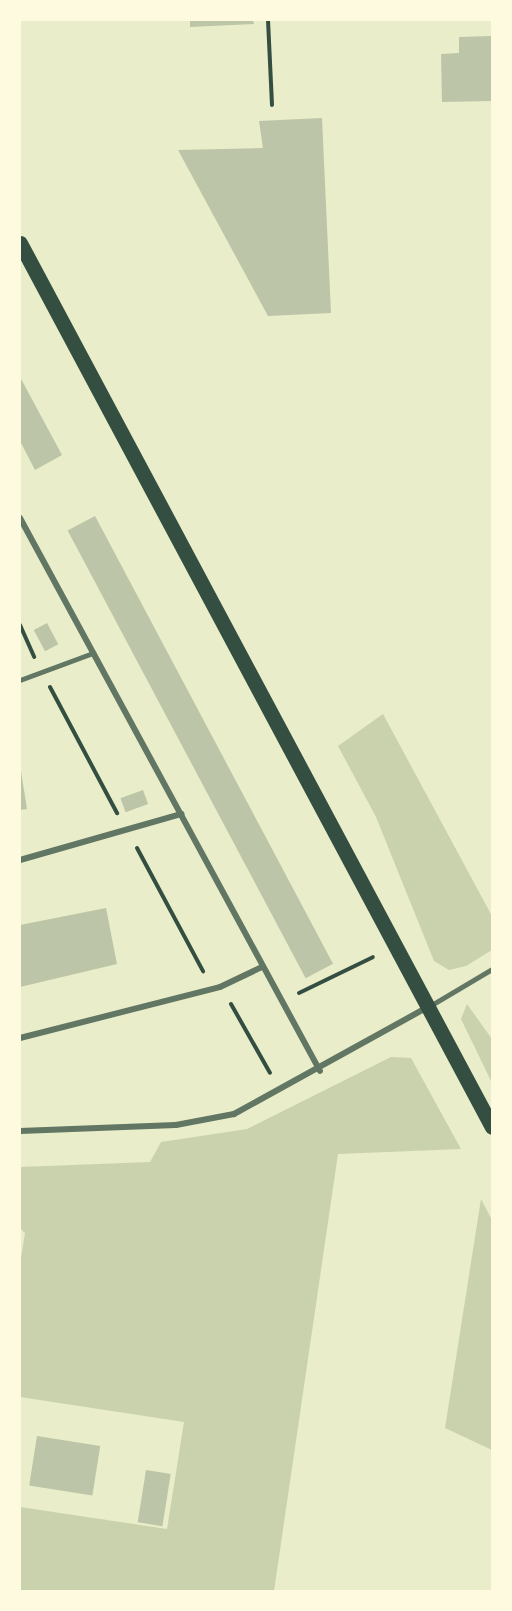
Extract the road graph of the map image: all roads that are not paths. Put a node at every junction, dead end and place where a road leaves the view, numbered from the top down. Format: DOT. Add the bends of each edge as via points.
graph roads {
  1 [pos="20,243"];
  2 [pos="20,522"];
  3 [pos="93,653"];
  4 [pos="20,680"];
  5 [pos="182,814"];
  6 [pos="20,860"];
  7 [pos="262,967"];
  8 [pos="492,969"];
  9 [pos="429,1007"];
  10 [pos="20,1038"];
  11 [pos="320,1071"];
  12 [pos="492,1127"];
  13 [pos="20,1131"];
  1 -- 9 [label="main road"];
  2 -- 3 [label="street"];
  3 -- 4 [label="lane"];
  3 -- 5 [label="street"];
  5 -- 6 [label="street"];
  5 -- 7 [label="street"];
  7 -- 10 [label="street" via="220,987"];
  7 -- 11 [label="street"];
  8 -- 9 [label="lane"];
  9 -- 11 [label="street"];
  9 -- 12 [label="main road"];
  11 -- 13 [label="street" via="207,1120"];
}
